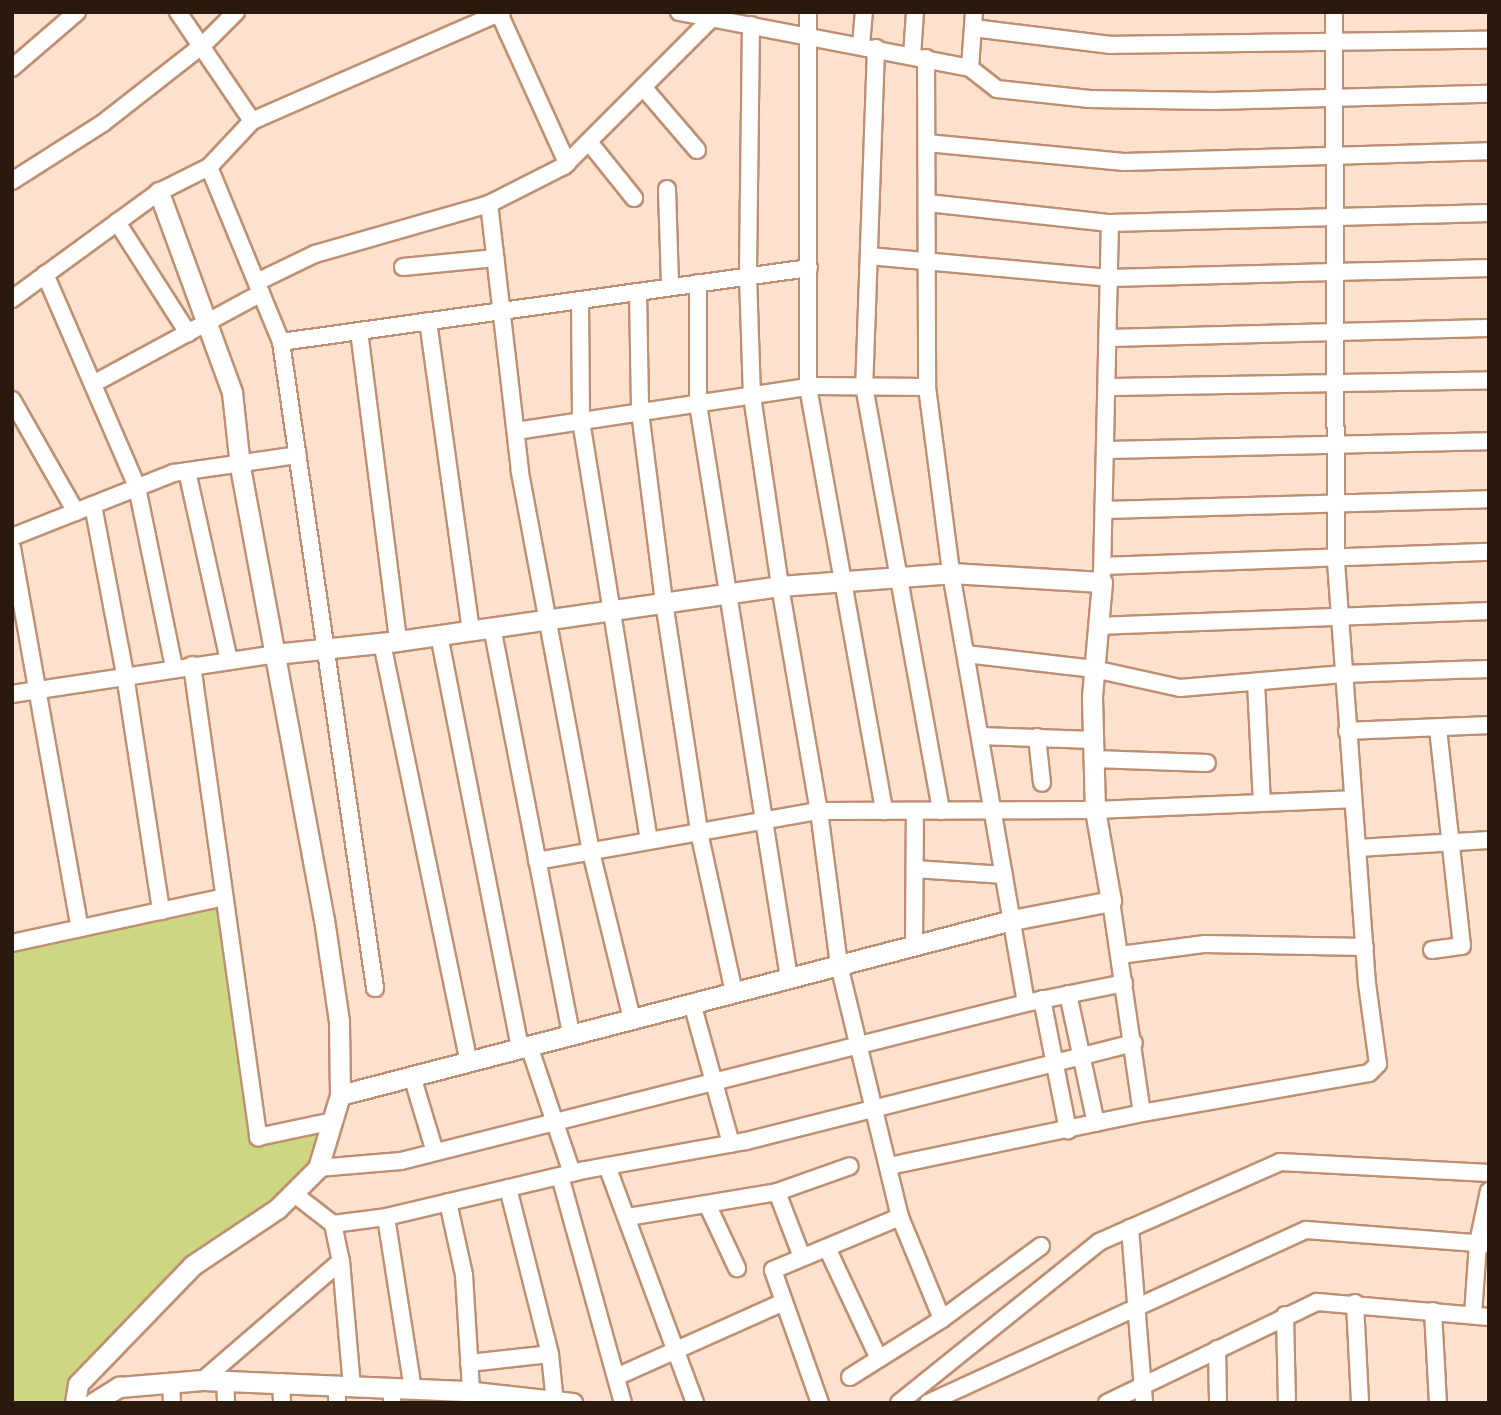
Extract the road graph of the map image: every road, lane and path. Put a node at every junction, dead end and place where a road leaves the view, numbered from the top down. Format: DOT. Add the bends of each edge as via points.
graph roads {
  1 [pos="77,12"];
  2 [pos="178,12"];
  3 [pos="236,12"];
  4 [pos="808,12"];
  5 [pos="864,12"];
  6 [pos="915,12"];
  7 [pos="1334,12"];
  8 [pos="500,13"];
  9 [pos="684,13"];
  10 [pos="711,19"];
  11 [pos="747,20"];
  12 [pos="974,20"];
  13 [pos="807,33"];
  14 [pos="1489,40"];
  15 [pos="1333,42"];
  16 [pos="203,44"];
  17 [pos="869,46"];
  18 [pos="919,57"];
  19 [pos="12,68"];
  20 [pos="970,68"];
  21 [pos="643,86"];
  22 [pos="1489,94"];
  23 [pos="1333,98"];
  24 [pos="252,121"];
  25 [pos="589,142"];
  26 [pos="927,143"];
  27 [pos="697,150"];
  28 [pos="1489,152"];
  29 [pos="1332,158"];
  30 [pos="567,163"];
  31 [pos="209,167"];
  32 [pos="12,181"];
  33 [pos="667,189"];
  34 [pos="159,192"];
  35 [pos="634,198"];
  36 [pos="928,203"];
  37 [pos="489,204"];
  38 [pos="1489,213"];
  39 [pos="1332,217"];
  40 [pos="117,222"];
  41 [pos="1110,223"];
  42 [pos="869,256"];
  43 [pos="496,258"];
  44 [pos="928,261"];
  45 [pos="404,267"];
  46 [pos="809,268"];
  47 [pos="1489,268"];
  48 [pos="1332,272"];
  49 [pos="46,274"];
  50 [pos="748,276"];
  51 [pos="1109,278"];
  52 [pos="698,284"];
  53 [pos="670,287"];
  54 [pos="259,288"];
  55 [pos="638,292"];
  56 [pos="12,299"];
  57 [pos="580,300"];
  58 [pos="503,310"];
  59 [pos="209,321"];
  60 [pos="428,321"];
  61 [pos="1489,328"];
  62 [pos="359,331"];
  63 [pos="1332,332"];
  64 [pos="188,333"];
  65 [pos="1108,338"];
  66 [pos="281,342"];
  67 [pos="1489,380"];
  68 [pos="1333,383"];
  69 [pos="93,384"];
  70 [pos="864,386"];
  71 [pos="807,387"];
  72 [pos="926,387"];
  73 [pos="1107,387"];
  74 [pos="752,396"];
  75 [pos="12,401"];
  76 [pos="698,404"];
  77 [pos="640,412"];
  78 [pos="581,421"];
  79 [pos="516,431"];
  80 [pos="1489,441"];
  81 [pos="1334,445"];
  82 [pos="1105,450"];
  83 [pos="298,455"];
  84 [pos="240,466"];
  85 [pos="187,471"];
  86 [pos="137,487"];
  87 [pos="1489,499"];
  88 [pos="1335,503"];
  89 [pos="93,505"];
  90 [pos="1104,510"];
  91 [pos="76,512"];
  92 [pos="12,537"];
  93 [pos="12,548"];
  94 [pos="1489,552"];
  95 [pos="1336,559"];
  96 [pos="951,573"];
  97 [pos="1102,574"];
  98 [pos="898,577"];
  99 [pos="840,581"];
  100 [pos="780,586"];
  101 [pos="728,593"];
  102 [pos="664,602"];
  103 [pos="611,609"];
  104 [pos="1489,611"];
  105 [pos="1340,615"];
  106 [pos="550,618"];
  107 [pos="1098,626"];
  108 [pos="492,627"];
  109 [pos="471,630"];
  110 [pos="439,635"];
  111 [pos="390,642"];
  112 [pos="327,649"];
  113 [pos="275,654"];
  114 [pos="966,654"];
  115 [pos="229,660"];
  116 [pos="191,665"];
  117 [pos="174,667"];
  118 [pos="1094,669"];
  119 [pos="1489,669"];
  120 [pos="1343,674"];
  121 [pos="125,675"];
  122 [pos="1256,682"];
  123 [pos="36,690"];
  124 [pos="12,694"];
  125 [pos="1489,725"];
  126 [pos="1438,729"];
  127 [pos="1346,731"];
  128 [pos="980,736"];
  129 [pos="1037,737"];
  130 [pos="1093,740"];
  131 [pos="1094,760"];
  132 [pos="1207,763"];
  133 [pos="1042,783"];
  134 [pos="1353,799"];
  135 [pos="1262,803"];
  136 [pos="993,810"];
  137 [pos="1096,810"];
  138 [pos="819,811"];
  139 [pos="884,811"];
  140 [pos="915,811"];
  141 [pos="941,811"];
  142 [pos="761,821"];
  143 [pos="699,832"];
  144 [pos="1489,840"];
  145 [pos="649,841"];
  146 [pos="1453,842"];
  147 [pos="1358,848"];
  148 [pos="591,852"];
  149 [pos="537,861"];
  150 [pos="915,869"];
  151 [pos="1004,874"];
  152 [pos="224,897"];
  153 [pos="1111,901"];
  154 [pos="161,911"];
  155 [pos="1012,919"];
  156 [pos="80,928"];
  157 [pos="12,943"];
  158 [pos="914,945"];
  159 [pos="1365,947"];
  160 [pos="1432,950"];
  161 [pos="1119,955"];
  162 [pos="839,965"];
  163 [pos="789,978"];
  164 [pos="1124,983"];
  165 [pos="375,988"];
  166 [pos="734,992"];
  167 [pos="1068,994"];
  168 [pos="1034,1001"];
  169 [pos="692,1003"];
  170 [pos="632,1018"];
  171 [pos="571,1035"];
  172 [pos="1134,1043"];
  173 [pos="858,1045"];
  174 [pos="524,1047"];
  175 [pos="1082,1057"];
  176 [pos="468,1062"];
  177 [pos="1057,1063"];
  178 [pos="412,1076"];
  179 [pos="713,1082"];
  180 [pos="340,1095"];
  181 [pos="874,1109"];
  182 [pos="1142,1113"];
  183 [pos="333,1121"];
  184 [pos="555,1122"];
  185 [pos="1096,1124"];
  186 [pos="1068,1130"];
  187 [pos="731,1144"];
  188 [pos="435,1152"];
  189 [pos="607,1166"];
  190 [pos="850,1166"];
  191 [pos="889,1166"];
  192 [pos="318,1168"];
  193 [pos="1489,1173"];
  194 [pos="566,1174"];
  195 [pos="508,1188"];
  196 [pos="1489,1191"];
  197 [pos="777,1192"];
  198 [pos="293,1193"];
  199 [pos="448,1202"];
  200 [pos="707,1204"];
  201 [pos="386,1217"];
  202 [pos="628,1217"];
  203 [pos="900,1217"];
  204 [pos="333,1224"];
  205 [pos="1130,1228"];
  206 [pos="1483,1244"];
  207 [pos="1041,1246"];
  208 [pos="828,1250"];
  209 [pos="802,1257"];
  210 [pos="341,1261"];
  211 [pos="737,1268"];
  212 [pos="784,1302"];
  213 [pos="1355,1303"];
  214 [pos="1138,1307"];
  215 [pos="1433,1311"];
  216 [pos="1285,1315"];
  217 [pos="1481,1316"];
  218 [pos="942,1319"];
  219 [pos="1217,1349"];
  220 [pos="677,1350"];
  221 [pos="550,1354"];
  222 [pos="879,1359"];
  223 [pos="469,1363"];
  224 [pos="616,1377"];
  225 [pos="850,1377"];
  226 [pos="203,1380"];
  227 [pos="225,1381"];
  228 [pos="281,1382"];
  229 [pos="1143,1385"];
  230 [pos="413,1389"];
  231 [pos="342,1391"];
  232 [pos="471,1391"];
  233 [pos="171,1393"];
  234 [pos="392,1395"];
  235 [pos="445,1396"];
  236 [pos="114,1397"];
  237 [pos="505,1399"];
  238 [pos="560,1402"];
  239 [pos="75,1403"];
  240 [pos="93,1403"];
  241 [pos="226,1403"];
  242 [pos="282,1403"];
  243 [pos="622,1403"];
  244 [pos="695,1403"];
  245 [pos="820,1403"];
  246 [pos="899,1403"];
  247 [pos="928,1403"];
  248 [pos="1107,1403"];
  249 [pos="1144,1403"];
  250 [pos="1218,1403"];
  251 [pos="1287,1403"];
  252 [pos="1360,1403"];
  253 [pos="1438,1403"];
  1 -- 19 [label="street"];
  2 -- 16 [label="street"];
  3 -- 16 [label="street"];
  4 -- 13 [label="street"];
  5 -- 17 [label="street"];
  6 -- 18 [label="street"];
  7 -- 15 [label="street"];
  8 -- 24 [label="street"];
  8 -- 30 [label="street"];
  9 -- 10 [label="street"];
  10 -- 11 [label="street"];
  10 -- 21 [label="street"];
  11 -- 13 [label="street"];
  11 -- 50 [label="street"];
  12 -- 15 [label="street" via="1111,45"];
  12 -- 20 [label="street"];
  13 -- 17 [label="street"];
  13 -- 46 [label="street"];
  14 -- 15 [label="street"];
  15 -- 23 [label="street"];
  16 -- 24 [label="street"];
  16 -- 32 [label="street" via="103,123"];
  17 -- 18 [label="street"];
  17 -- 42 [label="street"];
  18 -- 20 [label="street"];
  18 -- 26 [label="street"];
  20 -- 23 [label="street" via="997,89 1089,99"];
  21 -- 25 [label="street"];
  21 -- 27 [label="street"];
  22 -- 23 [label="street"];
  23 -- 29 [label="street"];
  24 -- 31 [label="street"];
  25 -- 30 [label="street"];
  25 -- 35 [label="street"];
  26 -- 29 [label="street" via="1124,162"];
  26 -- 36 [label="street"];
  28 -- 29 [label="street"];
  29 -- 39 [label="street"];
  30 -- 37 [label="street"];
  31 -- 34 [label="street"];
  31 -- 54 [label="street"];
  33 -- 53 [label="street"];
  34 -- 40 [label="street"];
  34 -- 59 [label="street"];
  36 -- 41 [label="street"];
  36 -- 44 [label="street"];
  37 -- 43 [label="street"];
  37 -- 54 [label="street" via="315,254"];
  38 -- 39 [label="street"];
  39 -- 41 [label="street"];
  39 -- 48 [label="street"];
  40 -- 49 [label="street"];
  40 -- 64 [label="street"];
  41 -- 51 [label="street"];
  42 -- 44 [label="street"];
  42 -- 70 [label="street"];
  43 -- 45 [label="street"];
  43 -- 58 [label="street"];
  44 -- 51 [label="street"];
  44 -- 72 [label="street"];
  46 -- 50 [label="street"];
  46 -- 71 [label="street"];
  47 -- 48 [label="street"];
  48 -- 51 [label="street"];
  48 -- 63 [label="street"];
  49 -- 56 [label="street"];
  49 -- 69 [label="street"];
  50 -- 52 [label="street"];
  50 -- 74 [label="street"];
  51 -- 65 [label="street"];
  52 -- 53 [label="street"];
  52 -- 76 [label="street"];
  53 -- 55 [label="street"];
  54 -- 59 [label="street"];
  54 -- 66 [label="street"];
  55 -- 57 [label="street"];
  55 -- 77 [label="street"];
  57 -- 58 [label="street"];
  57 -- 78 [label="street"];
  58 -- 60 [label="street"];
  58 -- 79 [label="street"];
  59 -- 64 [label="street"];
  59 -- 84 [label="street" via="232,392"];
  60 -- 62 [label="street"];
  60 -- 109 [label="street"];
  61 -- 63 [label="street"];
  62 -- 66 [label="street"];
  62 -- 111 [label="street"];
  63 -- 65 [label="street"];
  63 -- 68 [label="street"];
  64 -- 69 [label="street"];
  65 -- 73 [label="street"];
  66 -- 83 [label="street"];
  67 -- 68 [label="street"];
  68 -- 73 [label="street"];
  68 -- 81 [label="street"];
  69 -- 86 [label="street"];
  70 -- 71 [label="street"];
  70 -- 72 [label="street"];
  70 -- 98 [label="street"];
  71 -- 74 [label="street"];
  71 -- 99 [label="street"];
  72 -- 96 [label="street"];
  73 -- 82 [label="street"];
  74 -- 76 [label="street"];
  74 -- 100 [label="street"];
  75 -- 91 [label="street"];
  76 -- 77 [label="street"];
  76 -- 101 [label="street"];
  77 -- 78 [label="street"];
  77 -- 102 [label="street"];
  78 -- 79 [label="street"];
  78 -- 103 [label="street"];
  79 -- 106 [label="street"];
  80 -- 81 [label="street"];
  81 -- 82 [label="street"];
  81 -- 88 [label="street"];
  82 -- 90 [label="street"];
  83 -- 84 [label="street"];
  83 -- 112 [label="street"];
  84 -- 85 [label="street"];
  84 -- 113 [label="street"];
  85 -- 86 [label="street"];
  85 -- 115 [label="street"];
  86 -- 89 [label="street"];
  86 -- 117 [label="street"];
  87 -- 88 [label="street"];
  88 -- 90 [label="street"];
  88 -- 95 [label="street"];
  89 -- 91 [label="street"];
  89 -- 121 [label="street"];
  90 -- 97 [label="street"];
  91 -- 92 [label="street"];
  93 -- 123 [label="street"];
  94 -- 95 [label="street"];
  95 -- 97 [label="street"];
  95 -- 105 [label="street"];
  96 -- 97 [label="street"];
  96 -- 98 [label="street"];
  96 -- 114 [label="street"];
  97 -- 107 [label="street"];
  98 -- 99 [label="street"];
  98 -- 141 [label="street"];
  99 -- 100 [label="street"];
  99 -- 139 [label="street"];
  100 -- 101 [label="street"];
  100 -- 138 [label="street"];
  101 -- 102 [label="street"];
  101 -- 142 [label="street"];
  102 -- 103 [label="street"];
  102 -- 143 [label="street"];
  103 -- 106 [label="street"];
  103 -- 145 [label="street"];
  104 -- 105 [label="street"];
  105 -- 107 [label="street"];
  105 -- 120 [label="street"];
  106 -- 108 [label="street"];
  106 -- 148 [label="street"];
  107 -- 118 [label="street"];
  108 -- 109 [label="street"];
  108 -- 149 [label="street"];
  109 -- 110 [label="street"];
  110 -- 111 [label="street"];
  110 -- 174 [label="street"];
  111 -- 112 [label="street"];
  111 -- 176 [label="street"];
  112 -- 113 [label="street"];
  112 -- 165 [label="street"];
  113 -- 115 [label="street"];
  113 -- 180 [label="street" via="339,1021"];
  114 -- 118 [label="street"];
  114 -- 128 [label="street"];
  115 -- 116 [label="street"];
  116 -- 117 [label="street"];
  116 -- 152 [label="street"];
  117 -- 121 [label="street"];
  118 -- 122 [label="street" via="1180,688"];
  118 -- 130 [label="street"];
  119 -- 120 [label="street"];
  120 -- 122 [label="street"];
  120 -- 127 [label="street"];
  121 -- 123 [label="street"];
  121 -- 154 [label="street"];
  122 -- 135 [label="street"];
  123 -- 124 [label="street"];
  123 -- 156 [label="street"];
  125 -- 126 [label="street"];
  126 -- 127 [label="street"];
  126 -- 146 [label="street"];
  127 -- 134 [label="street"];
  128 -- 129 [label="street"];
  128 -- 136 [label="street"];
  129 -- 130 [label="street"];
  129 -- 133 [label="street"];
  130 -- 131 [label="street"];
  131 -- 132 [label="street"];
  131 -- 137 [label="street"];
  134 -- 135 [label="street"];
  134 -- 147 [label="street"];
  135 -- 137 [label="street"];
  136 -- 137 [label="street"];
  136 -- 141 [label="street"];
  136 -- 151 [label="street"];
  137 -- 153 [label="street"];
  138 -- 139 [label="street"];
  138 -- 142 [label="street"];
  138 -- 162 [label="street"];
  139 -- 140 [label="street"];
  140 -- 141 [label="street"];
  140 -- 150 [label="street"];
  142 -- 143 [label="street"];
  142 -- 163 [label="street"];
  143 -- 145 [label="street"];
  143 -- 166 [label="street"];
  144 -- 146 [label="street"];
  145 -- 148 [label="street"];
  146 -- 147 [label="street"];
  146 -- 160 [label="street" via="1462,946"];
  147 -- 159 [label="street"];
  148 -- 149 [label="street"];
  148 -- 170 [label="street"];
  149 -- 171 [label="street"];
  150 -- 151 [label="street"];
  150 -- 158 [label="street"];
  151 -- 155 [label="street"];
  152 -- 154 [label="street"];
  152 -- 183 [label="street" via="258,1137"];
  153 -- 155 [label="street"];
  153 -- 161 [label="street"];
  154 -- 156 [label="street"];
  155 -- 158 [label="street"];
  155 -- 168 [label="street"];
  156 -- 157 [label="street"];
  158 -- 162 [label="street"];
  159 -- 161 [label="street" via="1205,944"];
  159 -- 182 [label="street" via="1375,1069"];
  161 -- 164 [label="street"];
  162 -- 163 [label="street"];
  162 -- 173 [label="street"];
  163 -- 166 [label="street"];
  164 -- 167 [label="street"];
  164 -- 172 [label="street"];
  166 -- 169 [label="street"];
  167 -- 168 [label="street"];
  167 -- 175 [label="street"];
  168 -- 173 [label="street"];
  168 -- 177 [label="street"];
  169 -- 170 [label="street"];
  169 -- 179 [label="street"];
  170 -- 171 [label="street"];
  171 -- 174 [label="street"];
  172 -- 175 [label="street"];
  172 -- 182 [label="street"];
  173 -- 179 [label="street"];
  173 -- 181 [label="street"];
  174 -- 176 [label="street"];
  174 -- 184 [label="street"];
  175 -- 177 [label="street"];
  175 -- 185 [label="street"];
  176 -- 178 [label="street"];
  177 -- 181 [label="street"];
  177 -- 186 [label="street"];
  178 -- 180 [label="street"];
  178 -- 188 [label="street"];
  179 -- 184 [label="street"];
  179 -- 187 [label="street"];
  180 -- 183 [label="street"];
  181 -- 187 [label="street"];
  181 -- 191 [label="street"];
  182 -- 185 [label="street"];
  183 -- 192 [label="street"];
  184 -- 188 [label="street"];
  184 -- 194 [label="street"];
  185 -- 186 [label="street"];
  186 -- 191 [label="street"];
  187 -- 189 [label="street"];
  188 -- 192 [label="street" via="401,1161"];
  189 -- 194 [label="street"];
  189 -- 202 [label="street"];
  190 -- 197 [label="street"];
  191 -- 203 [label="street"];
  192 -- 198 [label="street"];
  193 -- 205 [label="street" via="1280,1162"];
  194 -- 195 [label="street"];
  194 -- 224 [label="street"];
  195 -- 199 [label="street"];
  195 -- 221 [label="street"];
  196 -- 206 [label="street"];
  197 -- 200 [label="street"];
  197 -- 209 [label="street"];
  198 -- 204 [label="street"];
  198 -- 239 [label="street" via="277,1209 193,1265 78,1384"];
  199 -- 201 [label="street"];
  199 -- 223 [label="street" via="464,1275"];
  200 -- 202 [label="street"];
  200 -- 211 [label="street"];
  201 -- 204 [label="street"];
  201 -- 230 [label="street"];
  202 -- 220 [label="street"];
  203 -- 208 [label="street"];
  203 -- 218 [label="street"];
  204 -- 210 [label="street"];
  205 -- 214 [label="street"];
  205 -- 246 [label="street" via="1098,1242"];
  206 -- 214 [label="street" via="1306,1230"];
  206 -- 217 [label="street"];
  207 -- 218 [label="street"];
  208 -- 209 [label="street"];
  208 -- 222 [label="street"];
  209 -- 212 [label="street" via="773,1270"];
  210 -- 226 [label="street"];
  210 -- 231 [label="street"];
  212 -- 220 [label="street"];
  212 -- 245 [label="street"];
  213 -- 215 [label="street"];
  213 -- 216 [label="street" via="1317,1302"];
  213 -- 252 [label="street"];
  214 -- 229 [label="street"];
  214 -- 247 [label="street"];
  215 -- 217 [label="street"];
  215 -- 253 [label="street"];
  216 -- 219 [label="street"];
  216 -- 251 [label="street"];
  218 -- 222 [label="street"];
  219 -- 229 [label="street"];
  219 -- 250 [label="street"];
  220 -- 224 [label="street"];
  220 -- 244 [label="street"];
  221 -- 223 [label="street"];
  221 -- 238 [label="street"];
  222 -- 225 [label="street"];
  223 -- 232 [label="street"];
  224 -- 243 [label="street"];
  226 -- 227 [label="street"];
  226 -- 233 [label="street"];
  227 -- 228 [label="street"];
  227 -- 241 [label="street"];
  228 -- 231 [label="street"];
  228 -- 242 [label="street"];
  229 -- 248 [label="street"];
  229 -- 249 [label="street"];
  230 -- 234 [label="street"];
  230 -- 235 [label="street"];
  231 -- 234 [label="street"];
  232 -- 235 [label="street"];
  232 -- 237 [label="street"];
  233 -- 236 [label="street"];
  236 -- 240 [label="street"];
  237 -- 238 [label="street"];
}
